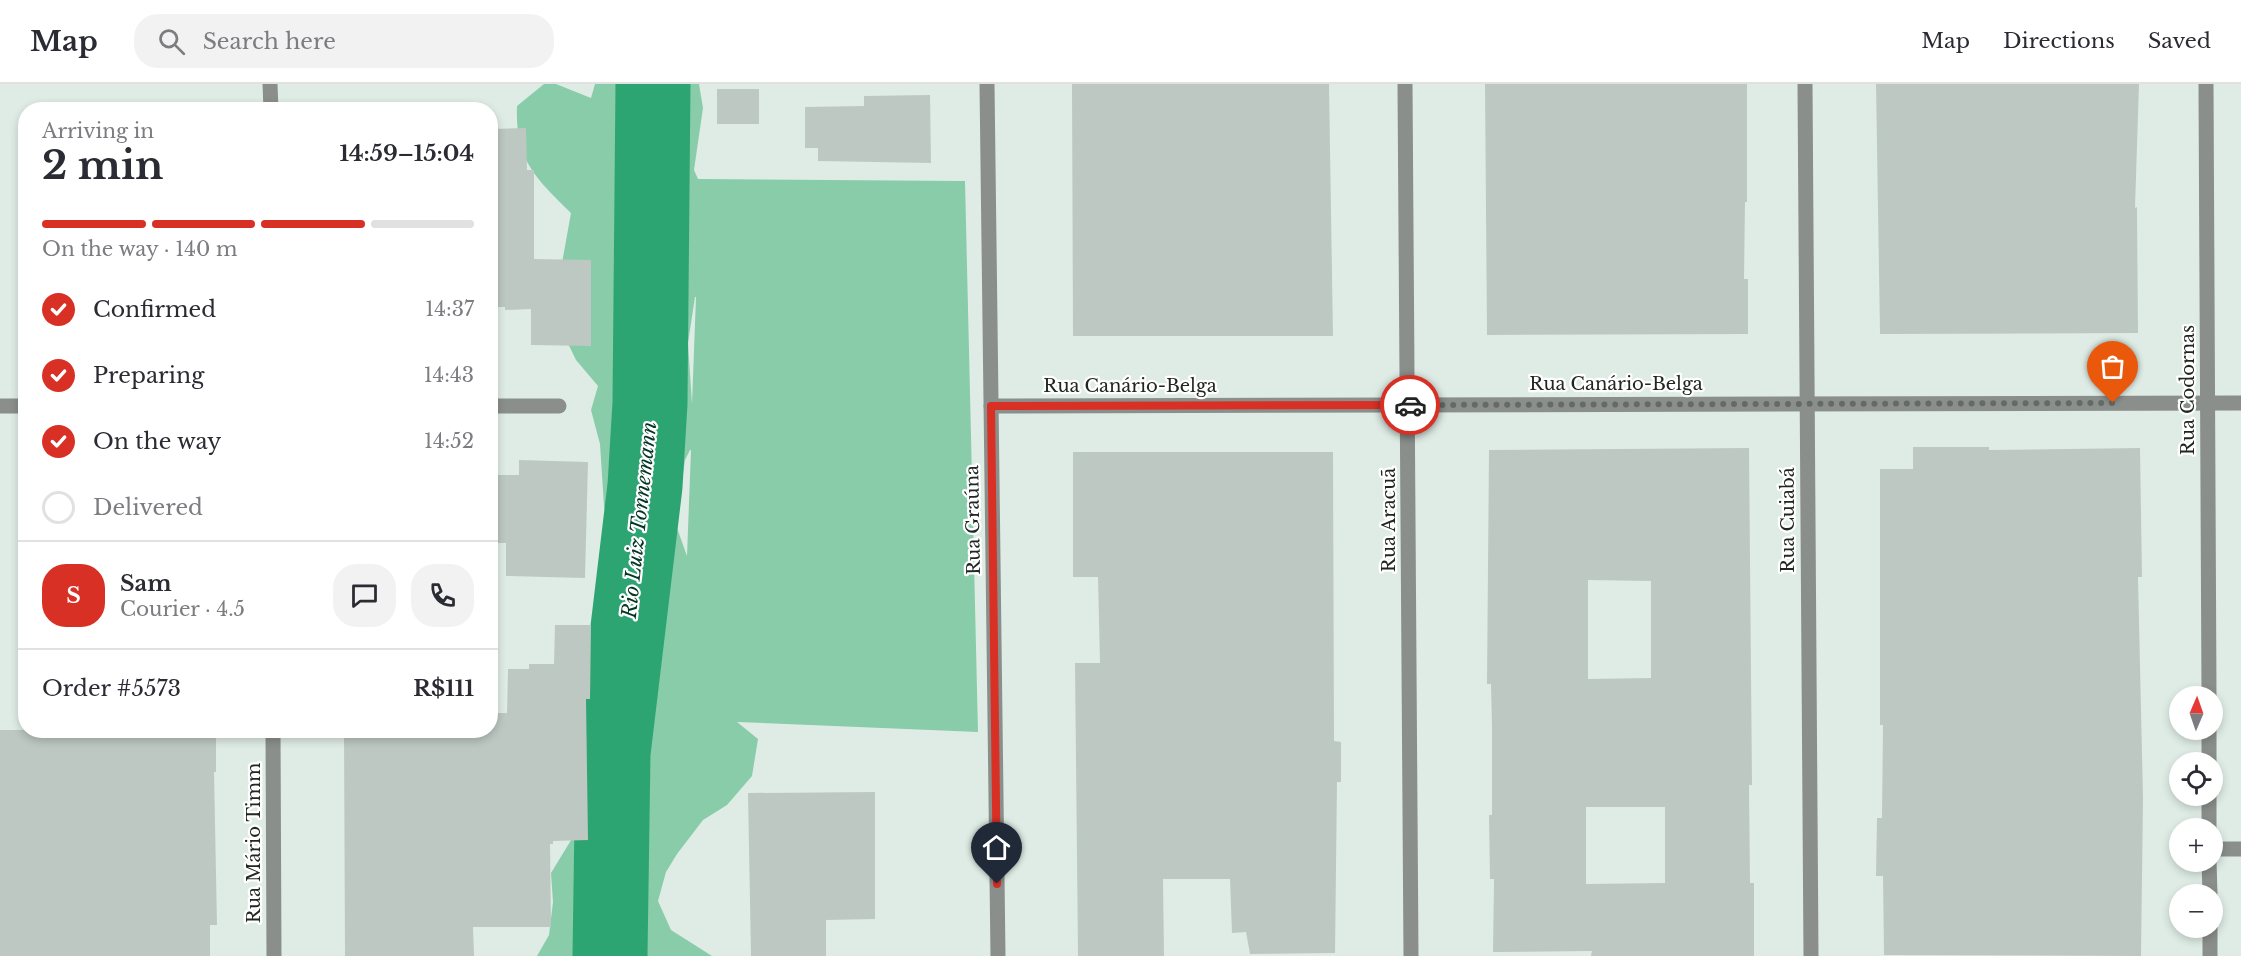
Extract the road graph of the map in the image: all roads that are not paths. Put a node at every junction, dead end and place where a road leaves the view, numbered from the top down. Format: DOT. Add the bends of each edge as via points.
graph roads {
  1 [pos="270,84"];
  2 [pos="987,84"];
  3 [pos="1405,84"];
  4 [pos="1805,84"];
  5 [pos="2206,84"];
  6 [pos="270,102"];
  7 [pos="1807,403"];
  8 [pos="2207,403"];
  9 [pos="2241,403"];
  10 [pos="1407,405"];
  11 [pos="0,406"];
  12 [pos="18,406"];
  13 [pos="498,406"];
  14 [pos="559,406"];
  15 [pos="991,406"];
  16 [pos="2209,686"];
  17 [pos="273,738"];
  18 [pos="2223,849"];
  19 [pos="2241,849"];
  20 [pos="2210,938"];
  21 [pos="274,956"];
  22 [pos="998,956"];
  23 [pos="1411,956"];
  24 [pos="1811,956"];
  25 [pos="2210,956"];
  1 -- 6 [label="street"];
  2 -- 15 [label="street, Rua Graúna"];
  3 -- 10 [label="street, Rua Aracuã"];
  4 -- 7 [label="street, Rua Cuiabá"];
  5 -- 8 [label="street, Rua Codornas"];
  7 -- 8 [label="street, Rua Canário-Belga"];
  7 -- 10 [label="street, Rua Canário-Belga"];
  7 -- 24 [label="street, Rua Cuiabá"];
  8 -- 9 [label="street, Rua Canário-Belga"];
  8 -- 16 [label="street, Rua Codornas"];
  10 -- 15 [label="street, Rua Canário-Belga"];
  10 -- 23 [label="street, Rua Aracuã"];
  11 -- 12 [label="street"];
  13 -- 14 [label="street"];
  15 -- 22 [label="street, Rua Graúna"];
  17 -- 21 [label="street, Rua Mário Timm"];
  18 -- 19 [label="street"];
  20 -- 25 [label="street"];
}
